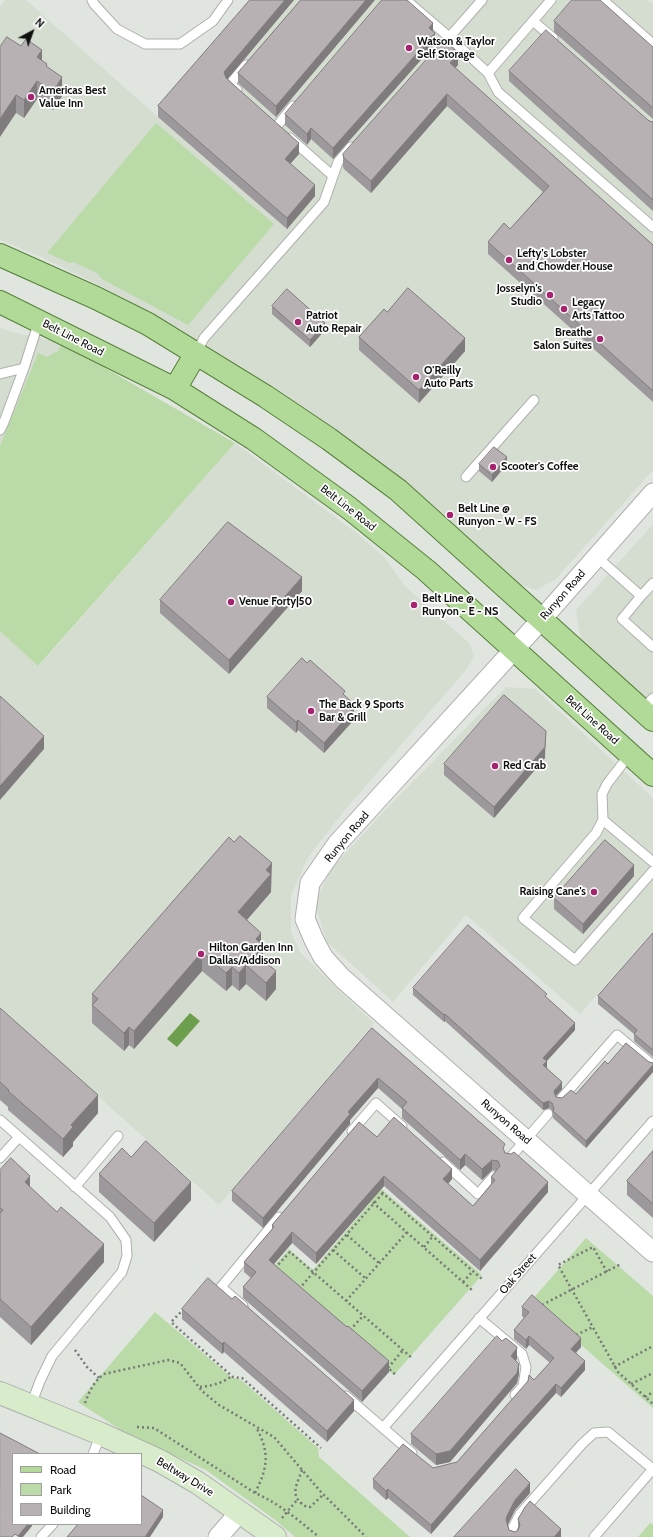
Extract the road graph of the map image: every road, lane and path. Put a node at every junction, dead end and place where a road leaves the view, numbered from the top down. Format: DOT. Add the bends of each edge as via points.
graph roads {
  1 [pos="92,0"];
  2 [pos="228,0"];
  3 [pos="406,0"];
  4 [pos="482,0"];
  5 [pos="551,0"];
  6 [pos="603,0"];
  7 [pos="533,21"];
  8 [pos="449,37"];
  9 [pos="653,44"];
  10 [pos="562,46"];
  11 [pos="433,54"];
  12 [pos="250,60"];
  13 [pos="488,72"];
  14 [pos="241,94"];
  15 [pos="297,102"];
  16 [pos="359,138"];
  17 [pos="333,176"];
  18 [pos="653,228"];
  19 [pos="0,254"];
  20 [pos="0,302"];
  21 [pos="40,321"];
  22 [pos="196,353"];
  23 [pos="24,368"];
  24 [pos="0,374"];
  25 [pos="174,389"];
  26 [pos="534,400"];
  27 [pos="0,430"];
  28 [pos="466,477"];
  29 [pos="653,493"];
  30 [pos="597,557"];
  31 [pos="653,583"];
  32 [pos="641,596"];
  33 [pos="541,620"];
  34 [pos="653,647"];
  35 [pos="514,649"];
  36 [pos="649,709"];
  37 [pos="630,754"];
  38 [pos="653,775"];
  39 [pos="603,820"];
  40 [pos="653,862"];
  41 [pos="653,871"];
  42 [pos="653,1066"];
  43 [pos="560,1100"];
  44 [pos="548,1114"];
  45 [pos="0,1120"];
  46 [pos="653,1120"];
  47 [pos="410,1134"];
  48 [pos="118,1136"];
  49 [pos="19,1137"];
  50 [pos="346,1138"];
  51 [pos="526,1140"];
  52 [pos="0,1158"];
  53 [pos="439,1159"];
  54 [pos="510,1159"];
  55 [pos="494,1176"];
  56 [pos="374,1184"];
  57 [pos="75,1187"];
  58 [pos="383,1193"];
  59 [pos="365,1194"];
  60 [pos="587,1194"];
  61 [pos="374,1203"];
  62 [pos="283,1213"];
  63 [pos="407,1232"];
  64 [pos="347,1235"];
  65 [pos="433,1236"];
  66 [pos="424,1247"];
  67 [pos="333,1250"];
  68 [pos="653,1252"];
  69 [pos="379,1263"];
  70 [pos="621,1264"];
  71 [pos="275,1269"];
  72 [pos="473,1271"];
  73 [pos="607,1272"];
  74 [pos="314,1273"];
  75 [pos="365,1278"];
  76 [pos="482,1279"];
  77 [pos="463,1282"];
  78 [pos="293,1285"];
  79 [pos="472,1290"];
  80 [pos="572,1290"];
  81 [pos="346,1301"];
  82 [pos="186,1306"];
  83 [pos="547,1311"];
  84 [pos="251,1314"];
  85 [pos="363,1316"];
  86 [pos="480,1318"];
  87 [pos="593,1327"];
  88 [pos="570,1331"];
  89 [pos="348,1333"];
  90 [pos="66,1339"];
  91 [pos="653,1346"];
  92 [pos="403,1350"];
  93 [pos="412,1358"];
  94 [pos="382,1363"];
  95 [pos="614,1366"];
  96 [pos="388,1368"];
  97 [pos="653,1373"];
  98 [pos="232,1376"];
  99 [pos="396,1376"];
  100 [pos="99,1378"];
  101 [pos="631,1384"];
  102 [pos="199,1387"];
  103 [pos="341,1392"];
  104 [pos="653,1392"];
  105 [pos="0,1393"];
  106 [pos="645,1397"];
  107 [pos="85,1403"];
  108 [pos="508,1404"];
  109 [pos="653,1404"];
  110 [pos="31,1405"];
  111 [pos="256,1427"];
  112 [pos="154,1428"];
  113 [pos="383,1428"];
  114 [pos="102,1434"];
  115 [pos="321,1448"];
  116 [pos="93,1453"];
  117 [pos="420,1460"];
  118 [pos="653,1469"];
  119 [pos="302,1470"];
  120 [pos="255,1493"];
  121 [pos="324,1494"];
  122 [pos="297,1500"];
  123 [pos="288,1511"];
  124 [pos="240,1512"];
  125 [pos="52,1525"];
  126 [pos="277,1529"];
  127 [pos="41,1537"];
  128 [pos="218,1537"];
  129 [pos="319,1537"];
  130 [pos="366,1537"];
  131 [pos="514,1537"];
  132 [pos="594,1537"];
  1 -- 2 [label="lane" via="117,29 145,44 180,44 213,21"];
  3 -- 8 [label="lane"];
  4 -- 8 [label="lane"];
  5 -- 7 [label="lane"];
  6 -- 9 [label="lane"];
  7 -- 10 [label="lane"];
  7 -- 13 [label="lane"];
  8 -- 11 [label="lane"];
  8 -- 13 [label="lane"];
  12 -- 14 [label="lane" via="230,84"];
  13 -- 18 [label="lane" via="498,92"];
  15 -- 17 [label="lane" via="274,123"];
  16 -- 17 [label="lane" via="338,162"];
  17 -- 22 [label="lane" via="324,202 204,338"];
  19 -- 22 [label="main road" via="141,321"];
  20 -- 21 [label="main road, Belt Line Road"];
  21 -- 23 [label="lane"];
  21 -- 25 [label="main road, Belt Line Road"];
  22 -- 25 [label="main road"];
  22 -- 33 [label="main road" via="265,396 386,480"];
  23 -- 24 [label="lane"];
  23 -- 27 [label="lane"];
  25 -- 35 [label="main road, Belt Line Road" via="254,438 349,508 426,570"];
  26 -- 28 [label="lane"];
  29 -- 30 [label="street, Runyon Road"];
  30 -- 32 [label="lane"];
  30 -- 33 [label="street, Runyon Road"];
  31 -- 32 [label="lane"];
  32 -- 34 [label="lane" via="622,619"];
  33 -- 35 [label="street, Runyon Road"];
  33 -- 36 [label="main road"];
  35 -- 37 [label="main road, Belt Line Road"];
  35 -- 51 [label="street, Runyon Road" via="337,844 310,883 305,919 323,957 342,978"];
  37 -- 38 [label="main road, Belt Line Road"];
  37 -- 39 [label="lane" via="602,794"];
  39 -- 40 [label="lane"];
  39 -- 41 [label="lane" via="596,833 523,918 574,960"];
  42 -- 43 [label="lane" via="617,1034"];
  44 -- 51 [label="lane"];
  45 -- 49 [label="lane"];
  46 -- 60 [label="lane, Oak Street"];
  47 -- 50 [label="lane" via="376,1103"];
  48 -- 57 [label="lane"];
  49 -- 52 [label="lane"];
  49 -- 57 [label="lane"];
  51 -- 54 [label="lane"];
  51 -- 60 [label="street, Runyon Road"];
  53 -- 55 [label="lane" via="478,1194"];
  56 -- 58 [label="path"];
  57 -- 90 [label="lane" via="110,1217 126,1240 127,1256 122,1272"];
  58 -- 61 [label="path"];
  58 -- 65 [label="path"];
  59 -- 61 [label="path"];
  60 -- 68 [label="street, Runyon Road"];
  60 -- 86 [label="lane, Oak Street"];
  61 -- 63 [label="path"];
  61 -- 64 [label="path"];
  62 -- 84 [label="lane" via="221,1288"];
  63 -- 66 [label="path"];
  63 -- 69 [label="path"];
  64 -- 67 [label="path"];
  64 -- 69 [label="path"];
  65 -- 66 [label="path"];
  65 -- 72 [label="path"];
  66 -- 77 [label="path"];
  67 -- 74 [label="path"];
  67 -- 75 [label="path"];
  69 -- 75 [label="path"];
  70 -- 73 [label="path"];
  71 -- 74 [label="path" via="290,1252"];
  72 -- 76 [label="path"];
  72 -- 77 [label="path"];
  73 -- 80 [label="path"];
  73 -- 80 [label="path" via="593,1246 558,1265"];
  74 -- 78 [label="path" via="299,1290"];
  74 -- 81 [label="path"];
  75 -- 81 [label="path"];
  77 -- 79 [label="path"];
  80 -- 83 [label="path" via="541,1306"];
  80 -- 87 [label="path"];
  81 -- 85 [label="path"];
  82 -- 98 [label="path" via="171,1322"];
  85 -- 89 [label="path"];
  85 -- 92 [label="path"];
  86 -- 108 [label="lane" via="522,1354 526,1367 523,1386"];
  86 -- 113 [label="lane, Oak Street"];
  87 -- 88 [label="path" via="576,1336"];
  87 -- 95 [label="path"];
  90 -- 100 [label="path" via="87,1367"];
  90 -- 110 [label="lane" via="52,1356"];
  91 -- 95 [label="path"];
  92 -- 93 [label="path"];
  92 -- 96 [label="path"];
  94 -- 96 [label="path"];
  95 -- 101 [label="path"];
  96 -- 99 [label="path"];
  97 -- 101 [label="path"];
  98 -- 102 [label="path" via="226,1381"];
  98 -- 115 [label="path" via="242,1378"];
  100 -- 102 [label="path" via="104,1374 168,1360 180,1363"];
  100 -- 107 [label="path"];
  101 -- 106 [label="path"];
  102 -- 111 [label="path" via="219,1405"];
  103 -- 113 [label="lane"];
  104 -- 106 [label="path"];
  105 -- 110 [label="street, Beltway Drive"];
  106 -- 109 [label="path"];
  110 -- 114 [label="street, Beltway Drive"];
  111 -- 119 [label="path" via="274,1437"];
  111 -- 120 [label="path" via="263,1440 266,1456 264,1474"];
  112 -- 120 [label="path"];
  113 -- 117 [label="lane"];
  114 -- 116 [label="lane"];
  114 -- 124 [label="street, Beltway Drive" via="160,1461"];
  118 -- 131 [label="lane" via="608,1432 594,1433 520,1514 512,1529"];
  118 -- 132 [label="lane"];
  119 -- 121 [label="path"];
  119 -- 122 [label="path" via="294,1491"];
  120 -- 123 [label="path"];
  121 -- 122 [label="path" via="310,1507"];
  121 -- 130 [label="path"];
  122 -- 123 [label="path"];
  123 -- 126 [label="path"];
  123 -- 129 [label="path"];
  124 -- 126 [label="street, Beltway Drive"];
  124 -- 128 [label="street"];
  125 -- 127 [label="lane"];
}
